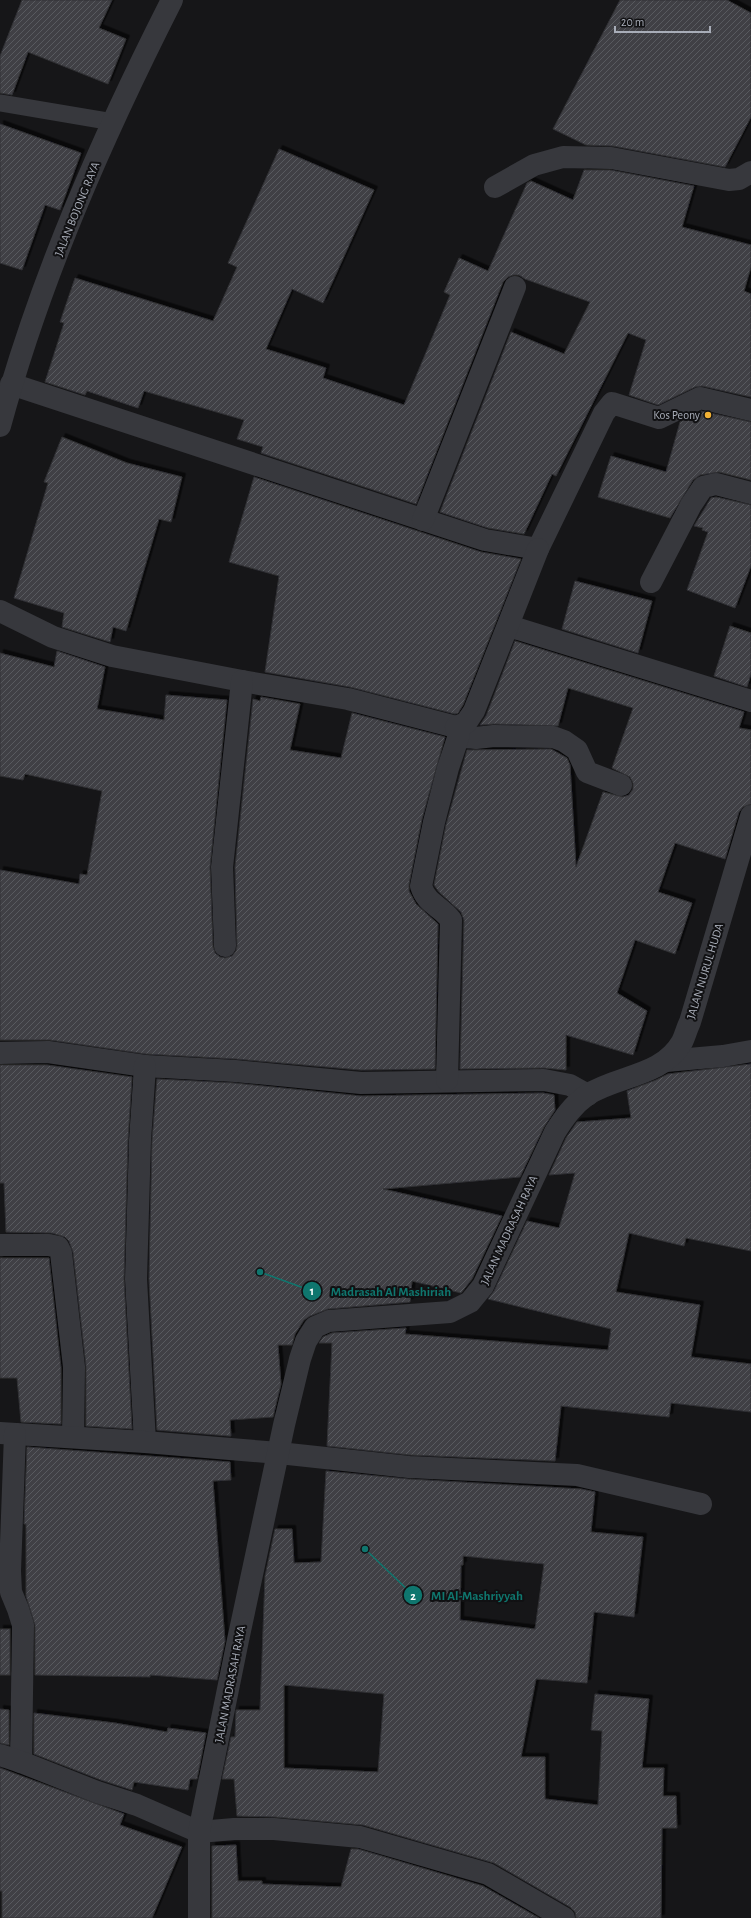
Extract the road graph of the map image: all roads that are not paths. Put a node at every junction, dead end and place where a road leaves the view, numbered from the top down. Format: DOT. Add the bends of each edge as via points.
graph roads {
  1 [pos="172,0"];
  2 [pos="0,102"];
  3 [pos="113,122"];
  4 [pos="751,172"];
  5 [pos="495,187"];
  6 [pos="515,287"];
  7 [pos="11,384"];
  8 [pos="751,410"];
  9 [pos="0,426"];
  10 [pos="751,493"];
  11 [pos="423,520"];
  12 [pos="538,550"];
  13 [pos="651,582"];
  14 [pos="0,611"];
  15 [pos="509,626"];
  16 [pos="242,681"];
  17 [pos="751,701"];
  18 [pos="457,731"];
  19 [pos="621,785"];
  20 [pos="751,816"];
  21 [pos="225,946"];
  22 [pos="751,1050"];
  23 [pos="0,1053"];
  24 [pos="666,1061"];
  25 [pos="145,1066"];
  26 [pos="447,1080"];
  27 [pos="608,1085"];
  28 [pos="588,1095"];
  29 [pos="0,1245"];
  30 [pos="7,1433"];
  31 [pos="73,1437"];
  32 [pos="145,1442"];
  33 [pos="279,1453"];
  34 [pos="701,1504"];
  35 [pos="0,1755"];
  36 [pos="21,1762"];
  37 [pos="200,1832"];
  38 [pos="199,1918"];
  39 [pos="564,1918"];
  1 -- 3 [label="street, JALAN BOJONG RAYA"];
  2 -- 3 [label="lane"];
  3 -- 7 [label="street, JALAN BOJONG RAYA" via="53,266"];
  4 -- 5 [label="street" via="739,179 729,180 611,158 563,157 534,165"];
  6 -- 11 [label="street"];
  7 -- 9 [label="street, JALAN BOJONG RAYA"];
  7 -- 11 [label="street"];
  8 -- 12 [label="street" via="700,398 659,418 612,403 604,413"];
  10 -- 13 [label="street" via="716,484 703,487"];
  11 -- 12 [label="street" via="485,540"];
  12 -- 15 [label="street"];
  14 -- 16 [label="street" via="53,637 112,656"];
  15 -- 17 [label="street"];
  15 -- 18 [label="street" via="474,711"];
  16 -- 18 [label="street" via="348,699"];
  16 -- 21 [label="street" via="222,867"];
  18 -- 19 [label="street" via="465,738 553,737 577,750 587,772"];
  18 -- 26 [label="street" via="434,822 422,886 424,897 444,911 451,920"];
  20 -- 24 [label="street, JALAN NURUL HUDA" via="690,1022 682,1042"];
  22 -- 24 [label="street" via="723,1056"];
  23 -- 25 [label="street" via="48,1052"];
  24 -- 27 [label="street, JALAN NURUL HUDA" via="645,1072"];
  25 -- 26 [label="street" via="235,1071 361,1083"];
  25 -- 32 [label="street" via="136,1279"];
  26 -- 28 [label="street" via="544,1080 570,1085"];
  27 -- 28 [label="street, JALAN MADRASAH RAYA"];
  28 -- 33 [label="street, JALAN MADRASAH RAYA" via="569,1111 555,1132 483,1286 470,1302 450,1312 329,1321 315,1327 306,1341 300,1359"];
  29 -- 31 [label="street" via="49,1245 58,1247 62,1254 74,1367"];
  30 -- 31 [label="street"];
  30 -- 36 [label="street" via="10,1592 23,1625"];
  31 -- 32 [label="street"];
  32 -- 33 [label="street"];
  33 -- 34 [label="street" via="409,1467 577,1475"];
  33 -- 37 [label="street, JALAN MADRASAH RAYA"];
  35 -- 36 [label="street"];
  36 -- 37 [label="street" via="137,1805"];
  37 -- 38 [label="street, JALAN MADRASAH RAYA"];
  37 -- 39 [label="street" via="274,1829 360,1837 488,1874"];
}
